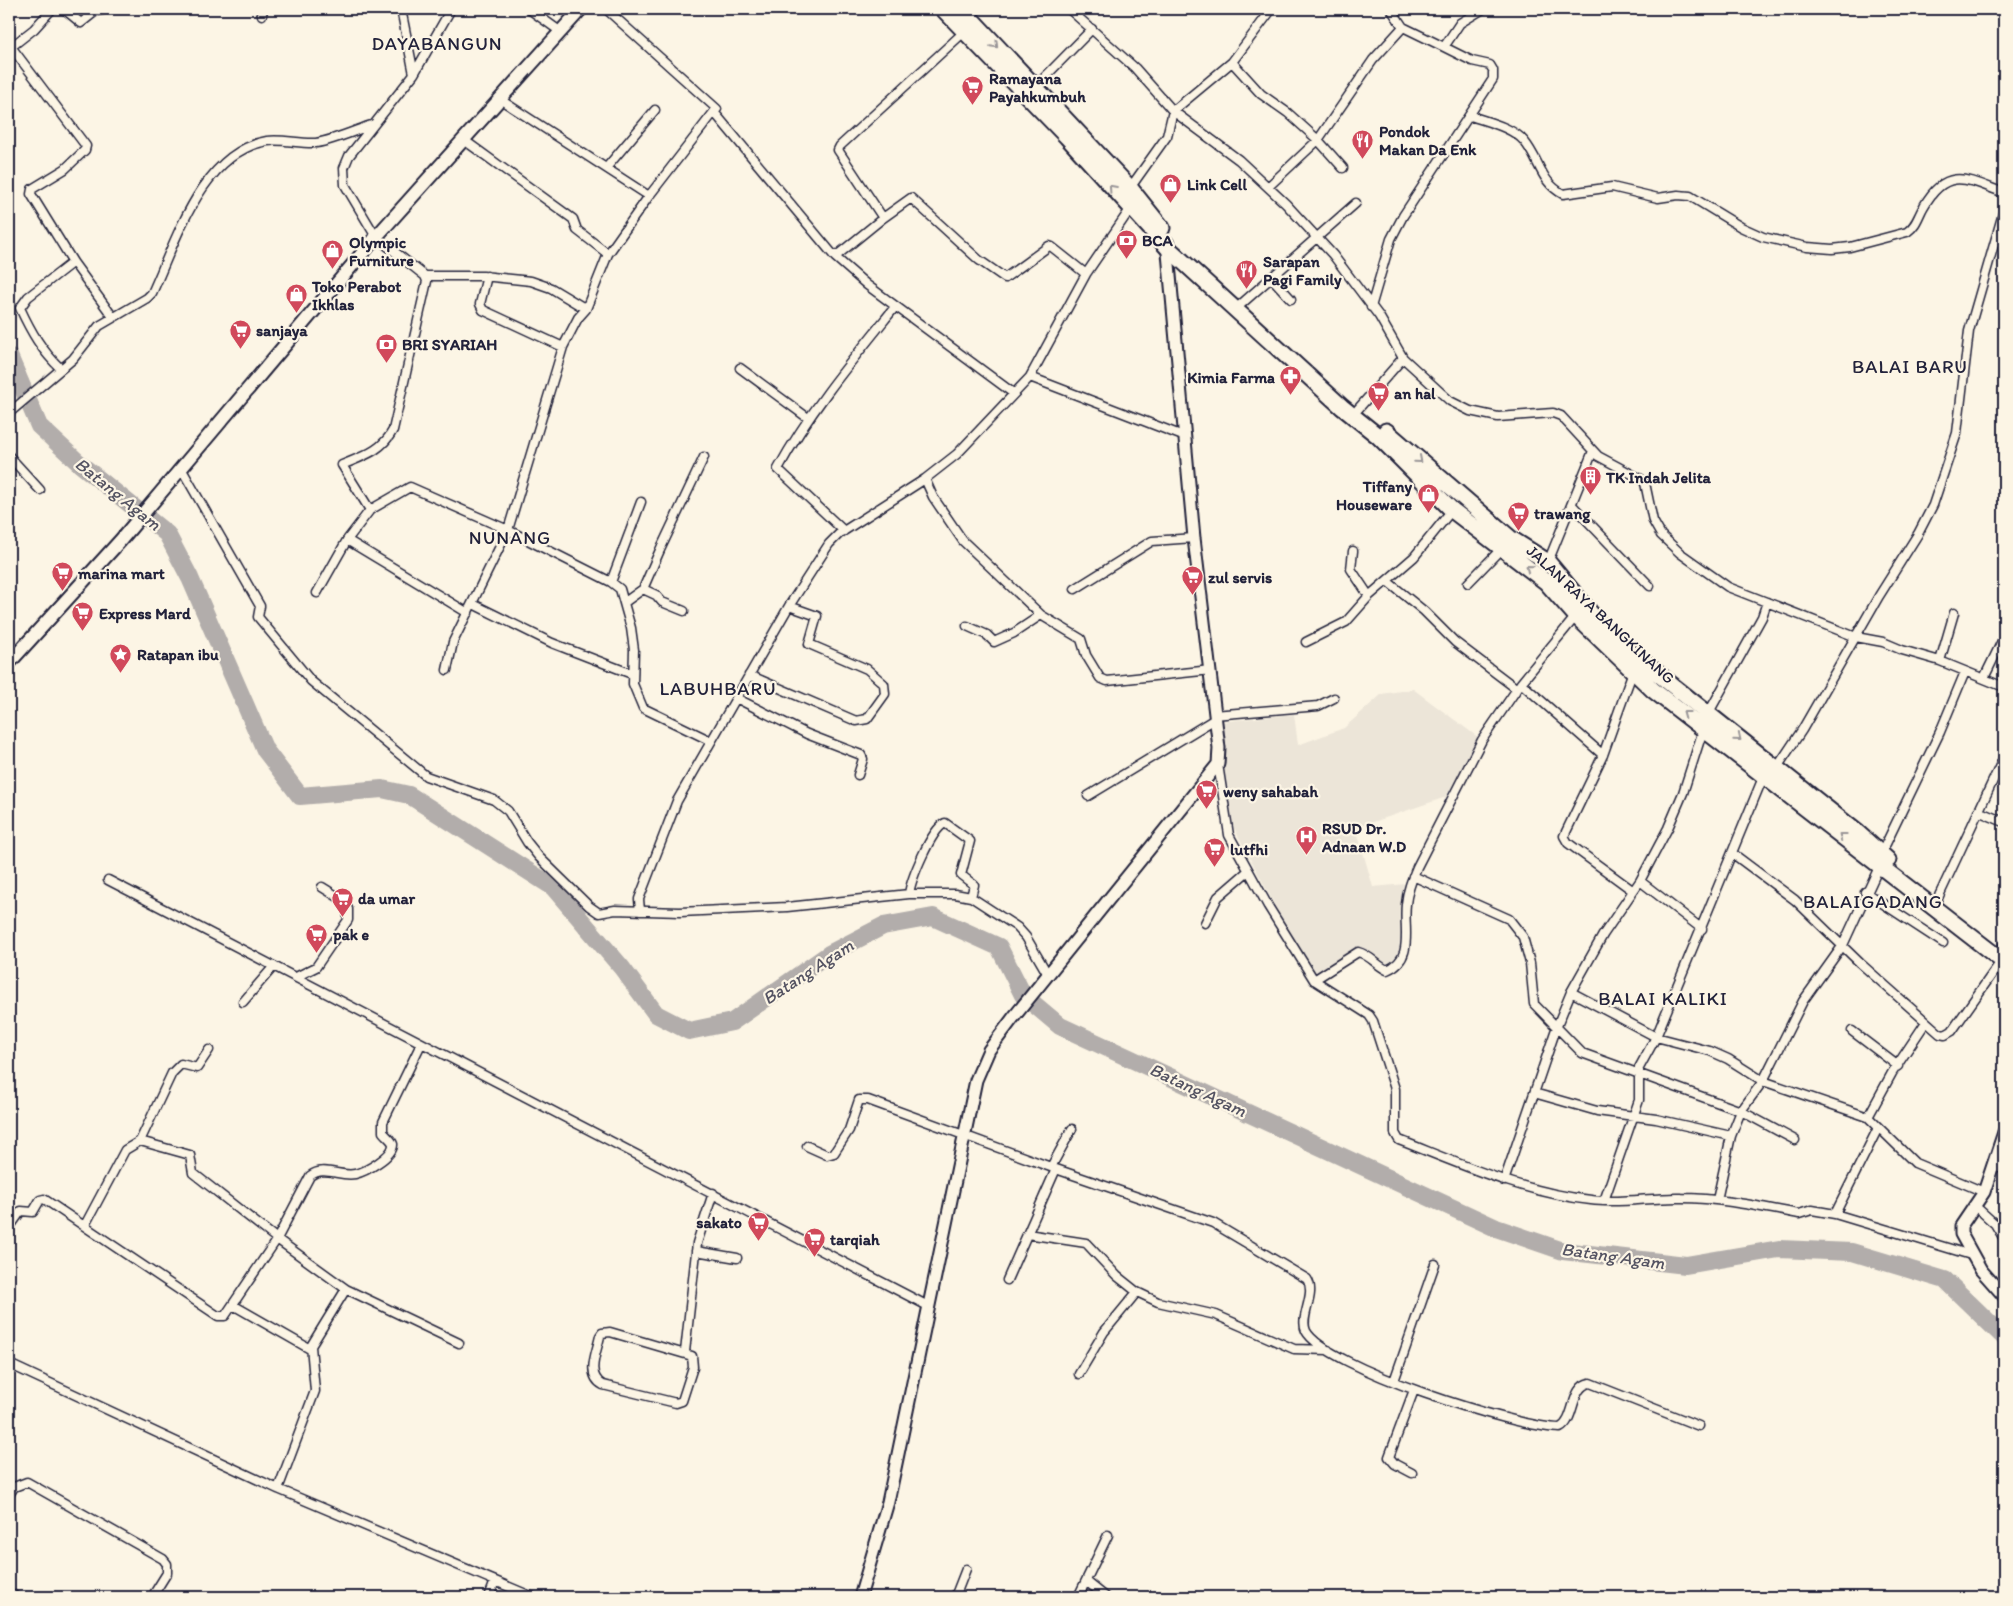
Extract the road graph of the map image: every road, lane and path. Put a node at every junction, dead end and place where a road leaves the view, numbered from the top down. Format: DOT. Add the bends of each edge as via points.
graph roads {
  1 [pos="52,9"];
  2 [pos="64,9"];
  3 [pos="107,9"];
  4 [pos="401,9"];
  5 [pos="451,9"];
  6 [pos="529,9"];
  7 [pos="581,9"];
  8 [pos="606,9"];
  9 [pos="943,9"];
  10 [pos="1069,9"];
  11 [pos="1272,9"];
  12 [pos="1391,9"];
  13 [pos="1483,9"];
  14 [pos="963,17"];
  15 [pos="1403,27"];
  16 [pos="1092,30"];
  17 [pos="561,32"];
  18 [pos="10,45"];
  19 [pos="1444,47"];
  20 [pos="1232,62"];
  21 [pos="414,74"];
  22 [pos="1035,87"];
  23 [pos="501,100"];
  24 [pos="656,110"];
  25 [pos="1173,111"];
  26 [pos="714,112"];
  27 [pos="1471,116"];
  28 [pos="374,124"];
  29 [pos="1071,133"];
  30 [pos="464,140"];
  31 [pos="1318,140"];
  32 [pos="607,167"];
  33 [pos="1343,168"];
  34 [pos="1268,187"];
  35 [pos="1130,188"];
  36 [pos="2004,193"];
  37 [pos="649,196"];
  38 [pos="1356,203"];
  39 [pos="1131,208"];
  40 [pos="2004,210"];
  41 [pos="883,218"];
  42 [pos="376,237"];
  43 [pos="1317,237"];
  44 [pos="1167,240"];
  45 [pos="608,254"];
  46 [pos="835,257"];
  47 [pos="72,262"];
  48 [pos="1086,274"];
  49 [pos="425,276"];
  50 [pos="487,276"];
  51 [pos="1271,277"];
  52 [pos="1291,298"];
  53 [pos="895,306"];
  54 [pos="1239,306"];
  55 [pos="1371,306"];
  56 [pos="586,309"];
  57 [pos="113,317"];
  58 [pos="562,347"];
  59 [pos="1403,358"];
  60 [pos="740,368"];
  61 [pos="61,369"];
  62 [pos="1030,377"];
  63 [pos="1013,393"];
  64 [pos="1358,409"];
  65 [pos="9,413"];
  66 [pos="808,418"];
  67 [pos="1381,433"];
  68 [pos="1183,436"];
  69 [pos="1593,452"];
  70 [pos="9,456"];
  71 [pos="704,457"];
  72 [pos="181,468"];
  73 [pos="926,478"];
  74 [pos="40,490"];
  75 [pos="641,502"];
  76 [pos="1573,506"];
  77 [pos="370,510"];
  78 [pos="1452,510"];
  79 [pos="508,530"];
  80 [pos="844,531"];
  81 [pos="1194,538"];
  82 [pos="347,540"];
  83 [pos="1506,543"];
  84 [pos="1353,551"];
  85 [pos="1548,562"];
  86 [pos="1387,581"];
  87 [pos="611,582"];
  88 [pos="1468,584"];
  89 [pos="1650,586"];
  90 [pos="644,589"];
  91 [pos="1075,589"];
  92 [pos="317,593"];
  93 [pos="1369,596"];
  94 [pos="625,602"];
  95 [pos="1767,602"];
  96 [pos="473,604"];
  97 [pos="789,606"];
  98 [pos="684,611"];
  99 [pos="468,613"];
  100 [pos="1954,613"];
  101 [pos="1041,615"];
  102 [pos="1576,616"];
  103 [pos="966,626"];
  104 [pos="1856,636"];
  105 [pos="2004,637"];
  106 [pos="1306,642"];
  107 [pos="1940,660"];
  108 [pos="9,663"];
  109 [pos="447,670"];
  110 [pos="1211,670"];
  111 [pos="1633,671"];
  112 [pos="1965,672"];
  113 [pos="632,674"];
  114 [pos="749,675"];
  115 [pos="1984,678"];
  116 [pos="1658,684"];
  117 [pos="1519,686"];
  118 [pos="2004,687"];
  119 [pos="736,698"];
  120 [pos="1334,698"];
  121 [pos="1215,717"];
  122 [pos="1706,721"];
  123 [pos="711,741"];
  124 [pos="1603,755"];
  125 [pos="2004,757"];
  126 [pos="1218,764"];
  127 [pos="1770,772"];
  128 [pos="858,775"];
  129 [pos="1088,796"];
  130 [pos="1978,811"];
  131 [pos="2004,822"];
  132 [pos="1732,854"];
  133 [pos="1874,854"];
  134 [pos="1248,871"];
  135 [pos="1413,876"];
  136 [pos="1905,878"];
  137 [pos="108,880"];
  138 [pos="1640,881"];
  139 [pos="322,887"];
  140 [pos="910,890"];
  141 [pos="1632,890"];
  142 [pos="1865,892"];
  143 [pos="972,894"];
  144 [pos="1938,898"];
  145 [pos="639,910"];
  146 [pos="1205,923"];
  147 [pos="1702,929"];
  148 [pos="1943,943"];
  149 [pos="1843,945"];
  150 [pos="2003,952"];
  151 [pos="274,966"];
  152 [pos="1046,975"];
  153 [pos="296,977"];
  154 [pos="1314,980"];
  155 [pos="1571,992"];
  156 [pos="242,1002"];
  157 [pos="1926,1022"];
  158 [pos="1557,1026"];
  159 [pos="1852,1031"];
  160 [pos="1656,1037"];
  161 [pos="420,1044"];
  162 [pos="209,1050"];
  163 [pos="1898,1066"];
  164 [pos="1638,1074"];
  165 [pos="1763,1081"];
  166 [pos="1534,1093"];
  167 [pos="1741,1111"];
  168 [pos="1634,1116"];
  169 [pos="1868,1117"];
  170 [pos="1878,1128"];
  171 [pos="1072,1129"];
  172 [pos="2004,1132"];
  173 [pos="964,1133"];
  174 [pos="1731,1136"];
  175 [pos="140,1140"];
  176 [pos="1795,1140"];
  177 [pos="807,1146"];
  178 [pos="1992,1165"];
  179 [pos="1053,1168"];
  180 [pos="2004,1168"];
  181 [pos="1504,1181"];
  182 [pos="1984,1192"];
  183 [pos="713,1193"];
  184 [pos="1718,1196"];
  185 [pos="1605,1198"];
  186 [pos="1974,1204"];
  187 [pos="1831,1214"];
  188 [pos="85,1225"];
  189 [pos="9,1228"];
  190 [pos="1027,1234"];
  191 [pos="277,1239"];
  192 [pos="2004,1239"];
  193 [pos="696,1251"];
  194 [pos="1971,1255"];
  195 [pos="737,1258"];
  196 [pos="1435,1264"];
  197 [pos="1007,1280"];
  198 [pos="346,1288"];
  199 [pos="1137,1292"];
  200 [pos="2004,1296"];
  201 [pos="233,1305"];
  202 [pos="928,1306"];
  203 [pos="459,1343"];
  204 [pos="310,1349"];
  205 [pos="1328,1350"];
  206 [pos="685,1352"];
  207 [pos="9,1364"];
  208 [pos="1079,1374"];
  209 [pos="1394,1381"];
  210 [pos="1414,1390"];
  211 [pos="1699,1426"];
  212 [pos="1412,1473"];
  213 [pos="278,1489"];
  214 [pos="9,1495"];
  215 [pos="1108,1535"];
  216 [pos="966,1569"];
  217 [pos="495,1582"];
  218 [pos="1086,1582"];
  219 [pos="9,1592"];
  220 [pos="16,1597"];
  221 [pos="152,1597"];
  222 [pos="489,1597"];
  223 [pos="533,1597"];
  224 [pos="860,1597"];
  225 [pos="955,1597"];
  226 [pos="1078,1597"];
  227 [pos="1106,1597"];
  1 -- 18 [label="street" via="34,29"];
  2 -- 3 [label="street" via="81,23 96,11"];
  4 -- 21 [label="street"];
  5 -- 21 [label="street"];
  6 -- 17 [label="street"];
  7 -- 17 [label="main road"];
  8 -- 26 [label="street" via="717,108"];
  9 -- 14 [label="highway, JALAN RAYA BANGKINANG"];
  10 -- 16 [label="street"];
  11 -- 20 [label="street"];
  12 -- 15 [label="street"];
  13 -- 19 [label="street" via="1460,23"];
  14 -- 22 [label="highway, JALAN RAYA BANGKINANG, one-way"];
  14 -- 29 [label="highway, JALAN RAYA BANGKINANG"];
  14 -- 41 [label="street" via="838,150"];
  15 -- 19 [label="street"];
  15 -- 31 [label="street" via="1373,60"];
  16 -- 22 [label="street"];
  16 -- 25 [label="street" via="1135,68"];
  17 -- 23 [label="main road"];
  18 -- 47 [label="street" via="86,146 65,169 32,189 31,194"];
  19 -- 27 [label="street" via="1472,61 1490,65 1493,70 1493,79"];
  20 -- 25 [label="street"];
  20 -- 31 [label="street" via="1261,94"];
  21 -- 28 [label="street"];
  22 -- 29 [label="highway, JALAN RAYA BANGKINANG"];
  23 -- 30 [label="main road"];
  23 -- 32 [label="street"];
  24 -- 32 [label="street"];
  25 -- 34 [label="street" via="1239,160"];
  25 -- 35 [label="street" via="1167,136"];
  26 -- 37 [label="street"];
  26 -- 46 [label="street"];
  27 -- 36 [label="street" via="1515,134 1529,150 1546,181 1563,194 1612,187 1658,198 1690,196 1763,237 1807,247 1850,248 1907,232 1915,227 1937,186 1956,178"];
  27 -- 55 [label="street" via="1395,231"];
  28 -- 42 [label="street" via="349,156 344,168 345,185"];
  28 -- 57 [label="street" via="321,142 265,142 237,151 220,165 197,196 152,293"];
  29 -- 35 [label="highway, JALAN RAYA BANGKINANG"];
  39 -- 29 [label="highway, JALAN RAYA BANGKINANG, one-way"];
  30 -- 42 [label="main road"];
  30 -- 45 [label="street" via="573,219 577,230"];
  31 -- 33 [label="street"];
  31 -- 34 [label="street"];
  32 -- 37 [label="street"];
  34 -- 43 [label="street"];
  35 -- 44 [label="highway, JALAN RAYA BANGKINANG"];
  37 -- 45 [label="street"];
  38 -- 43 [label="street"];
  39 -- 44 [label="highway, JALAN RAYA BANGKINANG"];
  39 -- 48 [label="street"];
  40 -- 104 [label="street" via="1968,331 1957,433 1946,468 1918,534"];
  41 -- 46 [label="street"];
  41 -- 48 [label="street" via="911,198 979,260 1005,278 1048,246"];
  42 -- 49 [label="street"];
  42 -- 72 [label="main road"];
  43 -- 51 [label="street"];
  43 -- 55 [label="street"];
  44 -- 54 [label="highway, JALAN RAYA BANGKINANG"];
  44 -- 67 [label="highway, JALAN RAYA BANGKINANG" via="1342,407"];
  44 -- 68 [label="street"];
  45 -- 56 [label="street"];
  46 -- 53 [label="street"];
  47 -- 57 [label="street"];
  47 -- 61 [label="street" via="20,308 46,356"];
  48 -- 62 [label="street"];
  49 -- 50 [label="street"];
  49 -- 77 [label="street" via="427,281 393,430 372,453 342,465"];
  50 -- 56 [label="street" via="523,280 551,288"];
  50 -- 58 [label="street" via="480,304 484,310"];
  51 -- 52 [label="street"];
  51 -- 54 [label="street"];
  53 -- 63 [label="street"];
  53 -- 66 [label="street"];
  54 -- 64 [label="highway, JALAN RAYA BANGKINANG"];
  55 -- 59 [label="street"];
  56 -- 58 [label="street"];
  57 -- 61 [label="street" via="99,326"];
  58 -- 79 [label="street"];
  59 -- 64 [label="street"];
  59 -- 69 [label="street" via="1450,401 1470,411 1498,417 1553,413 1561,416"];
  60 -- 66 [label="street"];
  61 -- 65 [label="street"];
  62 -- 63 [label="street"];
  62 -- 68 [label="street"];
  63 -- 73 [label="street" via="969,443"];
  64 -- 67 [label="highway, JALAN RAYA BANGKINANG"];
  66 -- 80 [label="street" via="778,469"];
  67 -- 78 [label="highway, JALAN RAYA BANGKINANG"];
  67 -- 83 [label="highway, JALAN RAYA BANGKINANG, one-way"];
  68 -- 81 [label="street"];
  69 -- 76 [label="street"];
  69 -- 95 [label="street" via="1644,483 1653,521 1661,535 1680,554 1728,587"];
  70 -- 74 [label="street"];
  71 -- 90 [label="street"];
  72 -- 108 [label="main road" via="120,541"];
  72 -- 145 [label="street" via="260,606 258,617 311,681 426,776 494,800 508,811 539,857 599,913"];
  73 -- 80 [label="street"];
  73 -- 101 [label="street" via="933,497 963,541"];
  75 -- 87 [label="street"];
  76 -- 85 [label="street"];
  76 -- 89 [label="street"];
  77 -- 79 [label="street" via="410,487"];
  77 -- 82 [label="street"];
  78 -- 83 [label="highway, JALAN RAYA BANGKINANG"];
  78 -- 86 [label="street" via="1414,557"];
  79 -- 87 [label="street"];
  79 -- 96 [label="street"];
  80 -- 97 [label="street" via="830,544"];
  81 -- 91 [label="street" via="1152,541"];
  81 -- 110 [label="street"];
  82 -- 92 [label="street"];
  82 -- 99 [label="street"];
  83 -- 85 [label="highway, JALAN RAYA BANGKINANG"];
  83 -- 88 [label="street"];
  102 -- 83 [label="highway, JALAN RAYA BANGKINANG, one-way"];
  84 -- 93 [label="street" via="1351,569"];
  85 -- 116 [label="highway, JALAN RAYA BANGKINANG" via="1609,635"];
  86 -- 93 [label="street"];
  86 -- 117 [label="street" via="1455,642"];
  87 -- 94 [label="street" via="620,589"];
  90 -- 94 [label="street"];
  90 -- 98 [label="street" via="662,602"];
  93 -- 106 [label="street" via="1346,622"];
  94 -- 113 [label="street" via="633,643"];
  95 -- 104 [label="street"];
  95 -- 122 [label="street"];
  96 -- 99 [label="street"];
  96 -- 113 [label="street" via="552,643"];
  97 -- 114 [label="street"];
  97 -- 114 [label="street" via="816,616 809,644 867,669 884,684 885,694 867,719 853,721"];
  99 -- 109 [label="street" via="452,642"];
  100 -- 107 [label="street"];
  101 -- 103 [label="street" via="994,642 987,635"];
  101 -- 110 [label="street" via="1081,640 1100,678 1107,681"];
  102 -- 111 [label="highway, JALAN RAYA BANGKINANG"];
  102 -- 117 [label="street"];
  104 -- 107 [label="street"];
  104 -- 127 [label="street" via="1802,730"];
  105 -- 115 [label="street"];
  107 -- 112 [label="street"];
  110 -- 121 [label="street"];
  111 -- 116 [label="highway, JALAN RAYA BANGKINANG"];
  111 -- 124 [label="street"];
  112 -- 115 [label="street"];
  112 -- 133 [label="street" via="1940,732"];
  113 -- 123 [label="street" via="632,684 643,708"];
  114 -- 119 [label="street"];
  115 -- 118 [label="street"];
  116 -- 122 [label="highway, JALAN RAYA BANGKINANG"];
  117 -- 124 [label="street"];
  117 -- 135 [label="street" via="1482,740"];
  119 -- 123 [label="street"];
  119 -- 128 [label="street" via="807,734 862,755"];
  120 -- 121 [label="street" via="1318,706"];
  121 -- 126 [label="street"];
  121 -- 129 [label="street"];
  122 -- 127 [label="highway, JALAN RAYA BANGKINANG"];
  122 -- 138 [label="street" via="1670,825"];
  123 -- 145 [label="street" via="675,806 639,899"];
  124 -- 141 [label="street" via="1564,839"];
  125 -- 130 [label="street"];
  126 -- 134 [label="street" via="1229,835"];
  126 -- 152 [label="street"];
  127 -- 132 [label="street"];
  127 -- 133 [label="highway, JALAN RAYA BANGKINANG"];
  130 -- 131 [label="street"];
  130 -- 144 [label="street"];
  132 -- 147 [label="street"];
  132 -- 149 [label="street" via="1795,900"];
  133 -- 136 [label="highway, JALAN RAYA BANGKINANG"];
  133 -- 142 [label="street"];
  134 -- 146 [label="street" via="1218,897"];
  134 -- 154 [label="street"];
  135 -- 154 [label="street" via="1406,904 1406,946 1396,967 1387,970 1366,954 1358,952"];
  135 -- 158 [label="street" via="1514,924 1530,962 1534,1004"];
  136 -- 144 [label="highway, JALAN RAYA BANGKINANG"];
  136 -- 150 [label="highway, JALAN RAYA BANGKINANG"];
  137 -- 151 [label="street"];
  138 -- 141 [label="street"];
  138 -- 147 [label="street"];
  139 -- 153 [label="street" via="344,900 348,920 316,967"];
  140 -- 143 [label="street"];
  140 -- 143 [label="street" via="927,847 938,828 945,824 970,841 961,875 974,884"];
  140 -- 145 [label="street" via="787,907"];
  141 -- 155 [label="street"];
  142 -- 148 [label="street"];
  142 -- 149 [label="street"];
  143 -- 152 [label="street" via="1017,927 1026,937"];
  144 -- 150 [label="highway, JALAN RAYA BANGKINANG"];
  147 -- 160 [label="street"];
  149 -- 157 [label="street"];
  149 -- 165 [label="street" via="1803,1001"];
  150 -- 157 [label="street" via="1952,1031 1940,1034"];
  151 -- 153 [label="street"];
  151 -- 156 [label="street"];
  152 -- 173 [label="street" via="990,1050 976,1080"];
  153 -- 161 [label="street"];
  154 -- 181 [label="street" via="1369,1015 1373,1021 1392,1078 1395,1129 1399,1140"];
  155 -- 158 [label="street"];
  155 -- 160 [label="street"];
  157 -- 163 [label="street"];
  158 -- 164 [label="street" via="1582,1053"];
  158 -- 166 [label="street"];
  159 -- 163 [label="street"];
  160 -- 164 [label="street"];
  160 -- 165 [label="street" via="1710,1051"];
  161 -- 183 [label="street"];
  161 -- 191 [label="street" via="383,1122 383,1132 393,1147 388,1155 356,1174 316,1171 310,1176"];
  162 -- 175 [label="street" via="197,1068 181,1064 176,1067"];
  163 -- 169 [label="street"];
  164 -- 167 [label="street"];
  164 -- 168 [label="street" via="1639,1096"];
  165 -- 167 [label="street"];
  165 -- 169 [label="street"];
  166 -- 168 [label="street" via="1597,1111"];
  166 -- 181 [label="street"];
  167 -- 174 [label="street"];
  167 -- 176 [label="street"];
  168 -- 174 [label="street"];
  168 -- 185 [label="street"];
  169 -- 170 [label="street"];
  170 -- 182 [label="street" via="1915,1163"];
  170 -- 187 [label="street"];
  171 -- 179 [label="street"];
  172 -- 178 [label="street"];
  173 -- 177 [label="street" via="862,1099 857,1103 849,1130 834,1154 827,1155"];
  173 -- 179 [label="street"];
  173 -- 202 [label="street"];
  174 -- 184 [label="street"];
  175 -- 188 [label="street" via="125,1150"];
  175 -- 191 [label="street" via="190,1155 193,1173"];
  178 -- 180 [label="street"];
  178 -- 182 [label="street"];
  179 -- 190 [label="street"];
  179 -- 205 [label="street" via="1213,1223 1304,1276 1310,1286 1306,1330"];
  181 -- 185 [label="street" via="1587,1200"];
  182 -- 186 [label="street"];
  183 -- 193 [label="street"];
  183 -- 202 [label="street"];
  184 -- 185 [label="street"];
  184 -- 187 [label="street" via="1799,1214 1812,1210"];
  186 -- 192 [label="street" via="1996,1224"];
  186 -- 194 [label="street" via="1961,1226 1961,1234"];
  187 -- 194 [label="street"];
  188 -- 189 [label="street" via="44,1199 33,1212 21,1211"];
  188 -- 201 [label="street" via="218,1316 225,1316"];
  190 -- 197 [label="street"];
  190 -- 199 [label="street" via="1086,1244"];
  191 -- 198 [label="street"];
  191 -- 201 [label="street"];
  193 -- 195 [label="street"];
  193 -- 206 [label="street"];
  194 -- 200 [label="street"];
  196 -- 209 [label="street"];
  198 -- 203 [label="street"];
  198 -- 204 [label="street"];
  199 -- 205 [label="street" via="1158,1302 1216,1315 1294,1349"];
  199 -- 208 [label="street" via="1104,1332"];
  201 -- 204 [label="street"];
  202 -- 224 [label="street" via="888,1502"];
  204 -- 213 [label="street" via="315,1391"];
  205 -- 209 [label="street"];
  206 -- 206 [label="street" via="692,1356 693,1366 680,1403 603,1386 593,1374 600,1336 606,1332"];
  207 -- 213 [label="street"];
  209 -- 210 [label="street"];
  210 -- 211 [label="street" via="1479,1411 1560,1428 1566,1424 1580,1389 1590,1383"];
  210 -- 212 [label="street" via="1389,1457"];
  213 -- 217 [label="street"];
  214 -- 221 [label="street" via="14,1486 27,1482 163,1559 167,1573"];
  215 -- 218 [label="street"];
  216 -- 225 [label="street"];
  217 -- 222 [label="street"];
  217 -- 223 [label="street"];
  218 -- 226 [label="street"];
  218 -- 227 [label="street"];
  219 -- 220 [label="street"];
}
